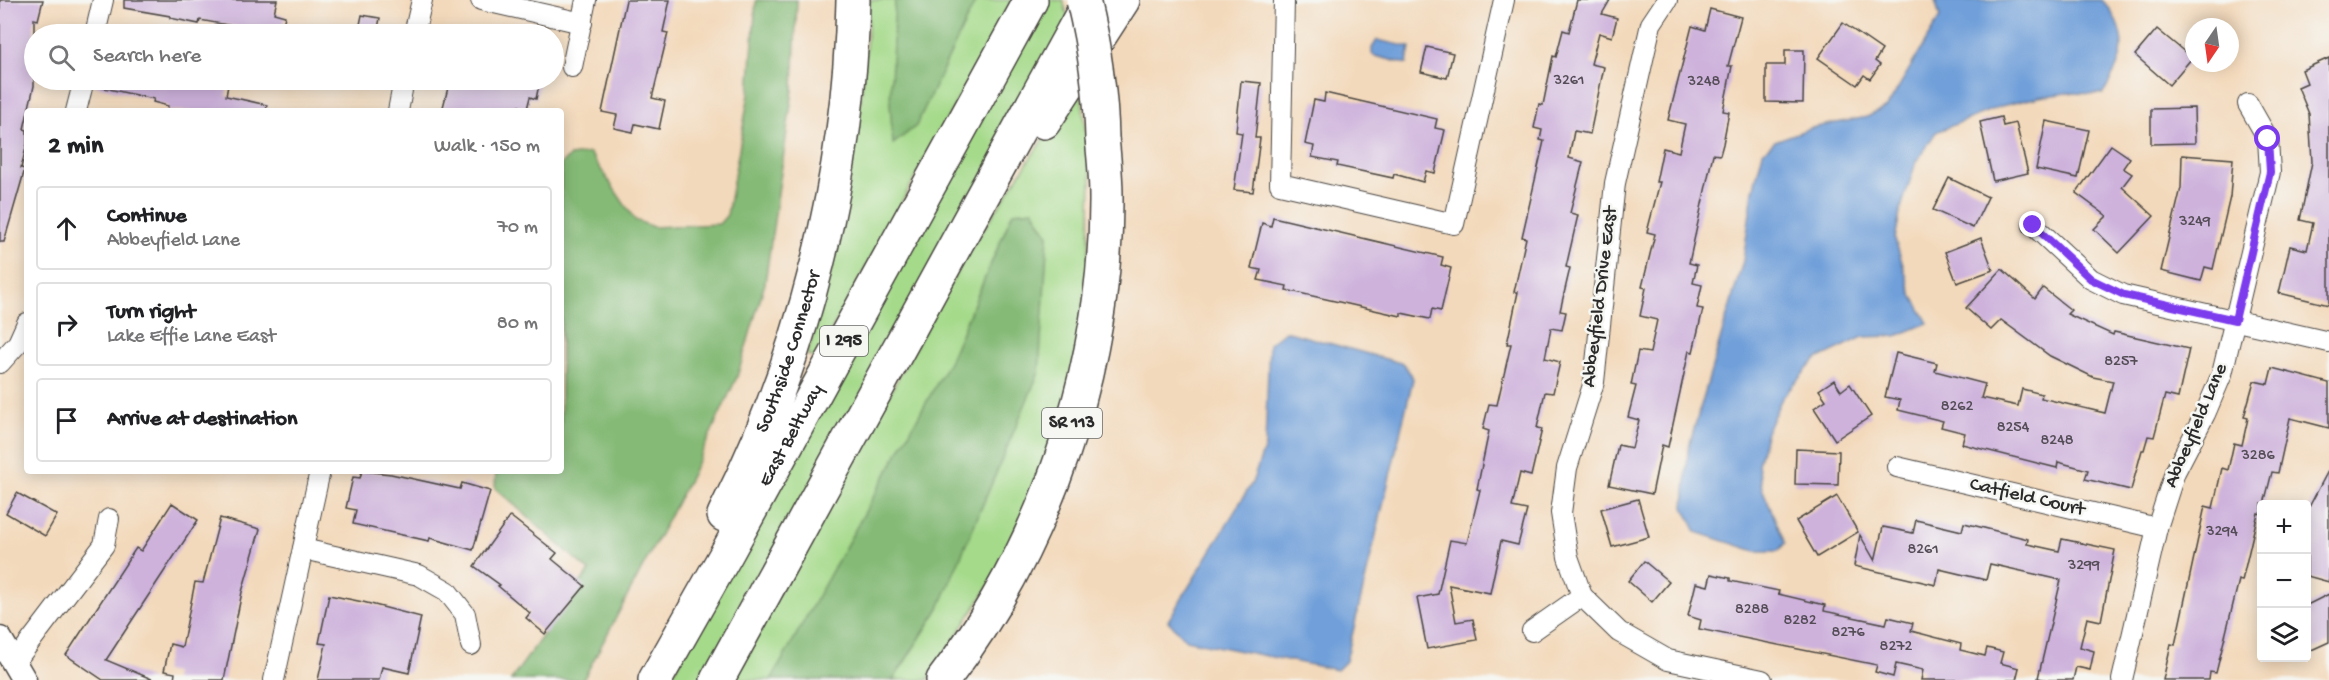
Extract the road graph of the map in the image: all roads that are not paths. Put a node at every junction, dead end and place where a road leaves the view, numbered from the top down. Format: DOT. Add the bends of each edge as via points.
graph roads {
  1 [pos="103,0"];
  2 [pos="422,0"];
  3 [pos="481,0"];
  4 [pos="586,0"];
  5 [pos="853,0"];
  6 [pos="1031,0"];
  7 [pos="1083,0"];
  8 [pos="1090,0"];
  9 [pos="1123,0"];
  10 [pos="1284,0"];
  11 [pos="1504,0"];
  12 [pos="1666,0"];
  13 [pos="582,23"];
  14 [pos="97,24"];
  15 [pos="416,24"];
  16 [pos="572,67"];
  17 [pos="81,90"];
  18 [pos="402,90"];
  19 [pos="2248,104"];
  20 [pos="77,108"];
  21 [pos="399,108"];
  22 [pos="2033,225"];
  23 [pos="955,245"];
  24 [pos="2235,320"];
  25 [pos="24,330"];
  26 [pos="2329,342"];
  27 [pos="0,363"];
  28 [pos="1897,467"];
  29 [pos="319,474"];
  30 [pos="109,519"];
  31 [pos="2157,528"];
  32 [pos="303,549"];
  33 [pos="1582,596"];
  34 [pos="1532,631"];
  35 [pos="0,639"];
  36 [pos="471,645"];
  37 [pos="19,671"];
  38 [pos="274,680"];
  39 [pos="644,680"];
  40 [pos="655,680"];
  41 [pos="717,680"];
  42 [pos="943,680"];
  43 [pos="1762,680"];
  44 [pos="2122,680"];
  1 -- 14 [label="street"];
  2 -- 15 [label="street"];
  3 -- 13 [label="street"];
  4 -- 13 [label="street"];
  5 -- 39 [label="highway, Southside Connector" via="849,77 830,211 804,307 776,396 743,477"];
  6 -- 40 [label="highway, East Beltway / I 295"];
  7 -- 42 [label="highway, SR 113, bridge" via="1098,75 1106,197 1102,274 1092,344 1070,433 1034,530 994,606"];
  8 -- 23 [label="highway, I 295"];
  9 -- 23 [label="highway" via="1060,101"];
  10 -- 11 [label="street" via="1281,184 1454,224"];
  12 -- 33 [label="street, Abbeyfield Drive East" via="1651,24 1615,183 1594,382 1567,468 1561,513 1568,557"];
  13 -- 16 [label="street"];
  17 -- 20 [label="street"];
  18 -- 21 [label="street"];
  19 -- 24 [label="street, Abbeyfield Lane" via="2268,139 2270,172"];
  22 -- 24 [label="street" via="2091,279 2124,295"];
  23 -- 41 [label="highway, I 295"];
  24 -- 26 [label="street"];
  24 -- 31 [label="street, Abbeyfield Lane" via="2222,374 2175,472"];
  25 -- 27 [label="street"];
  28 -- 31 [label="street, Catfield Court"];
  29 -- 32 [label="street"];
  30 -- 37 [label="street" via="104,545"];
  31 -- 44 [label="street, Abbeyfield Lane"];
  32 -- 36 [label="street" via="419,575 447,591 465,614"];
  32 -- 38 [label="street"];
  33 -- 34 [label="street"];
  33 -- 43 [label="street" via="1619,633 1668,660"];
  35 -- 37 [label="street"];
}
